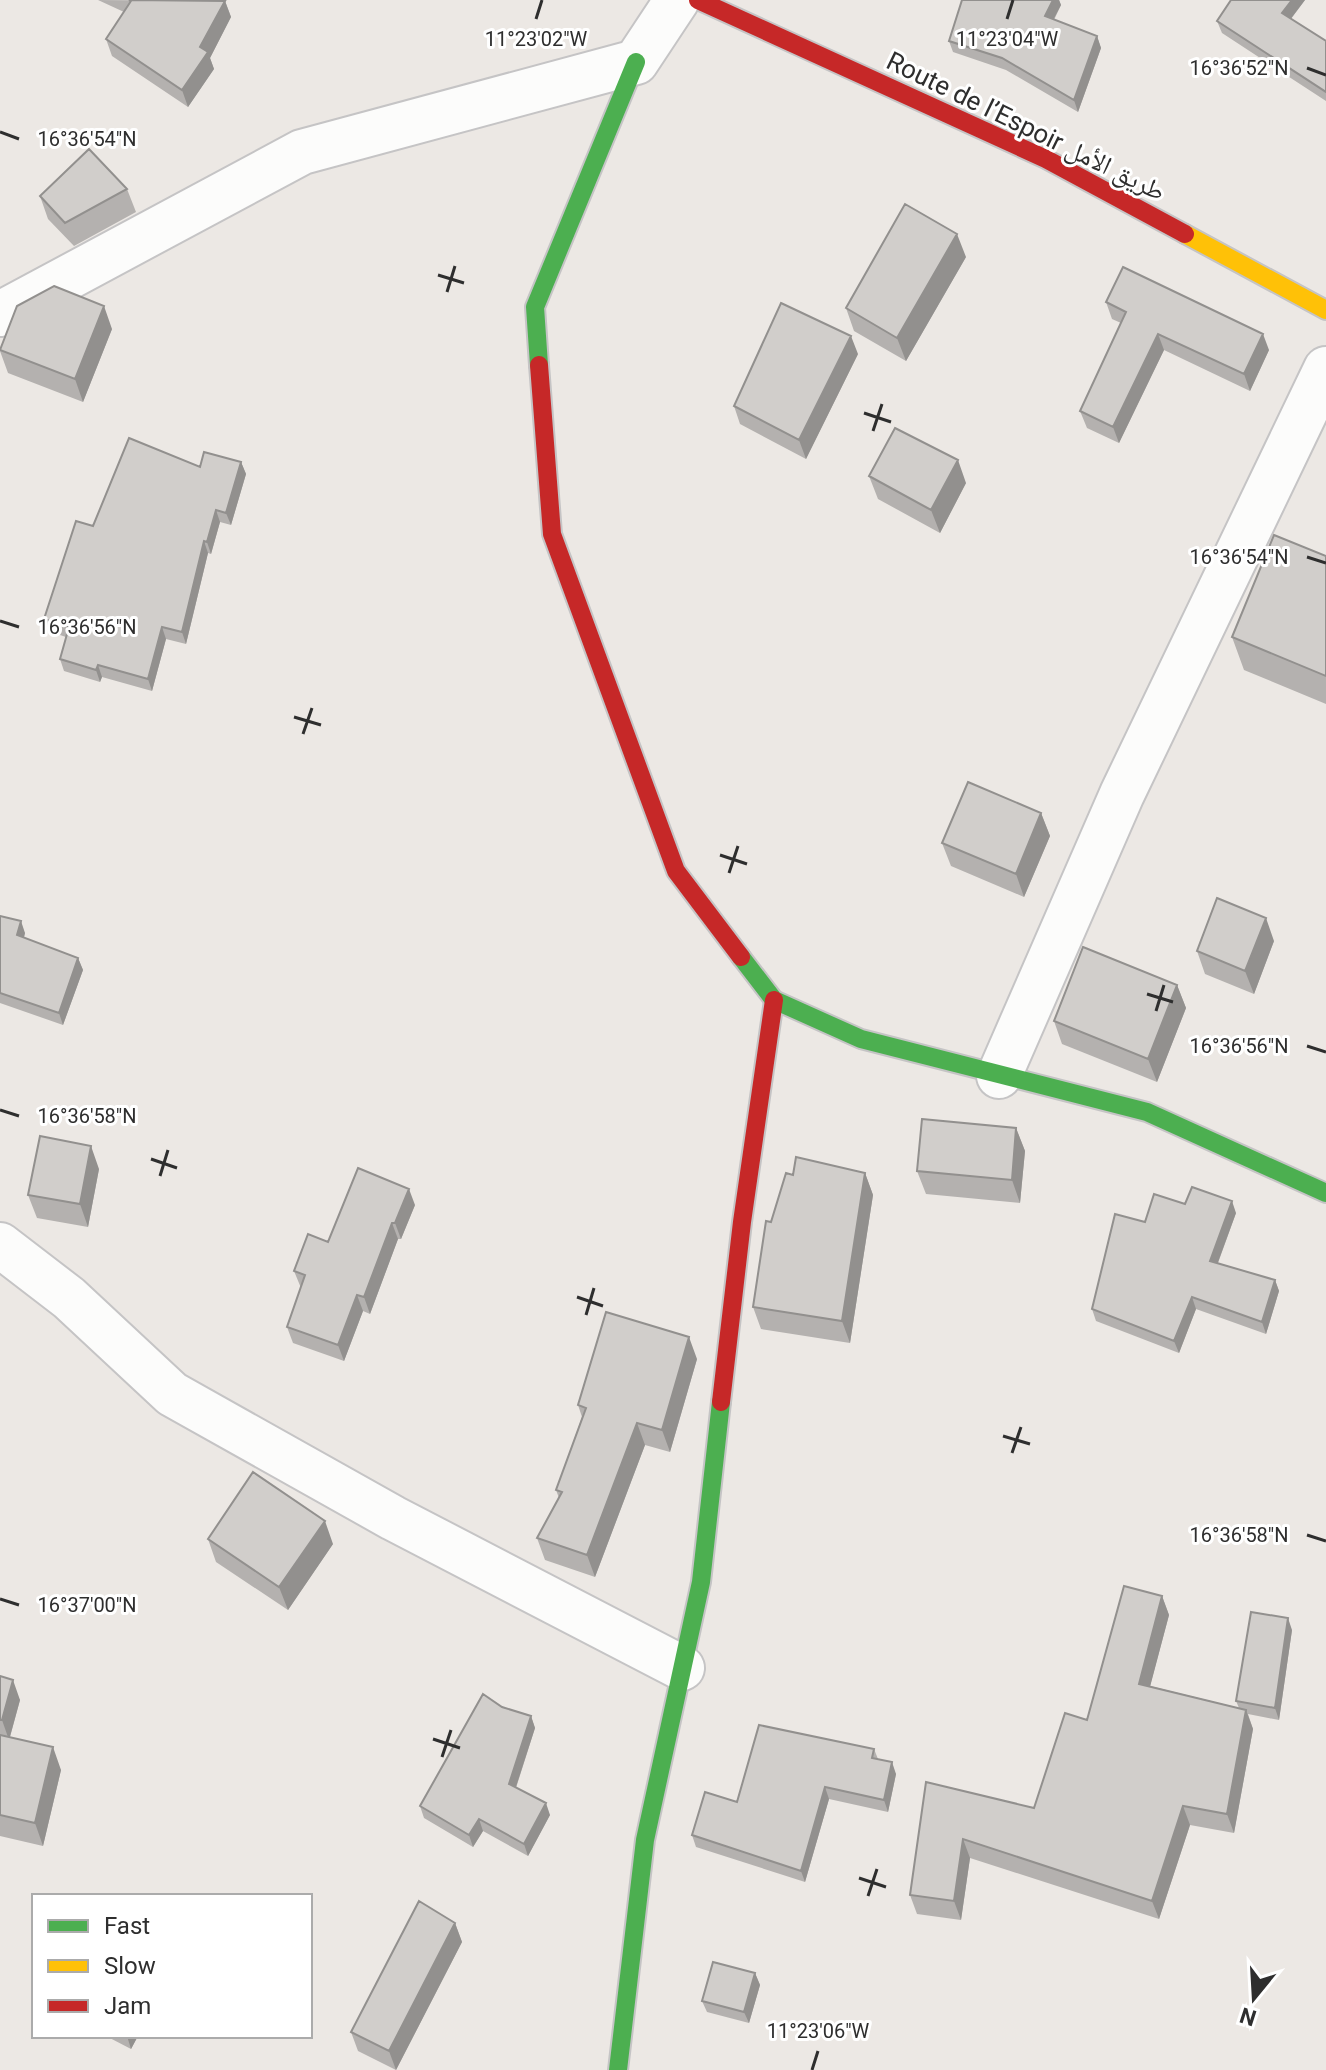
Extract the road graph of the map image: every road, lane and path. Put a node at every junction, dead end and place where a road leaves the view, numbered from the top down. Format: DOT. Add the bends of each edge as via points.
graph roads {
  1 [pos="677,0"];
  2 [pos="698,0"];
  3 [pos="636,62"];
  4 [pos="1326,310"];
  5 [pos="0,314"];
  6 [pos="1326,369"];
  7 [pos="774,1000"];
  8 [pos="999,1076"];
  9 [pos="1326,1193"];
  10 [pos="0,1245"];
  11 [pos="682,1668"];
  12 [pos="618,2070"];
  1 -- 3 [label="street"];
  2 -- 4 [label="main road, Route de l’Espoir طريق الأمل" via="1046,159"];
  3 -- 5 [label="street" via="302,152"];
  3 -- 7 [label="main road" via="535,307 552,534 676,871"];
  6 -- 8 [label="street" via="1122,794"];
  7 -- 8 [label="main road" via="861,1039"];
  7 -- 11 [label="main road" via="742,1222 701,1582"];
  8 -- 9 [label="main road" via="1147,1112"];
  10 -- 11 [label="street" via="69,1298 172,1394 393,1518"];
  11 -- 12 [label="main road" via="645,1840"];
}
